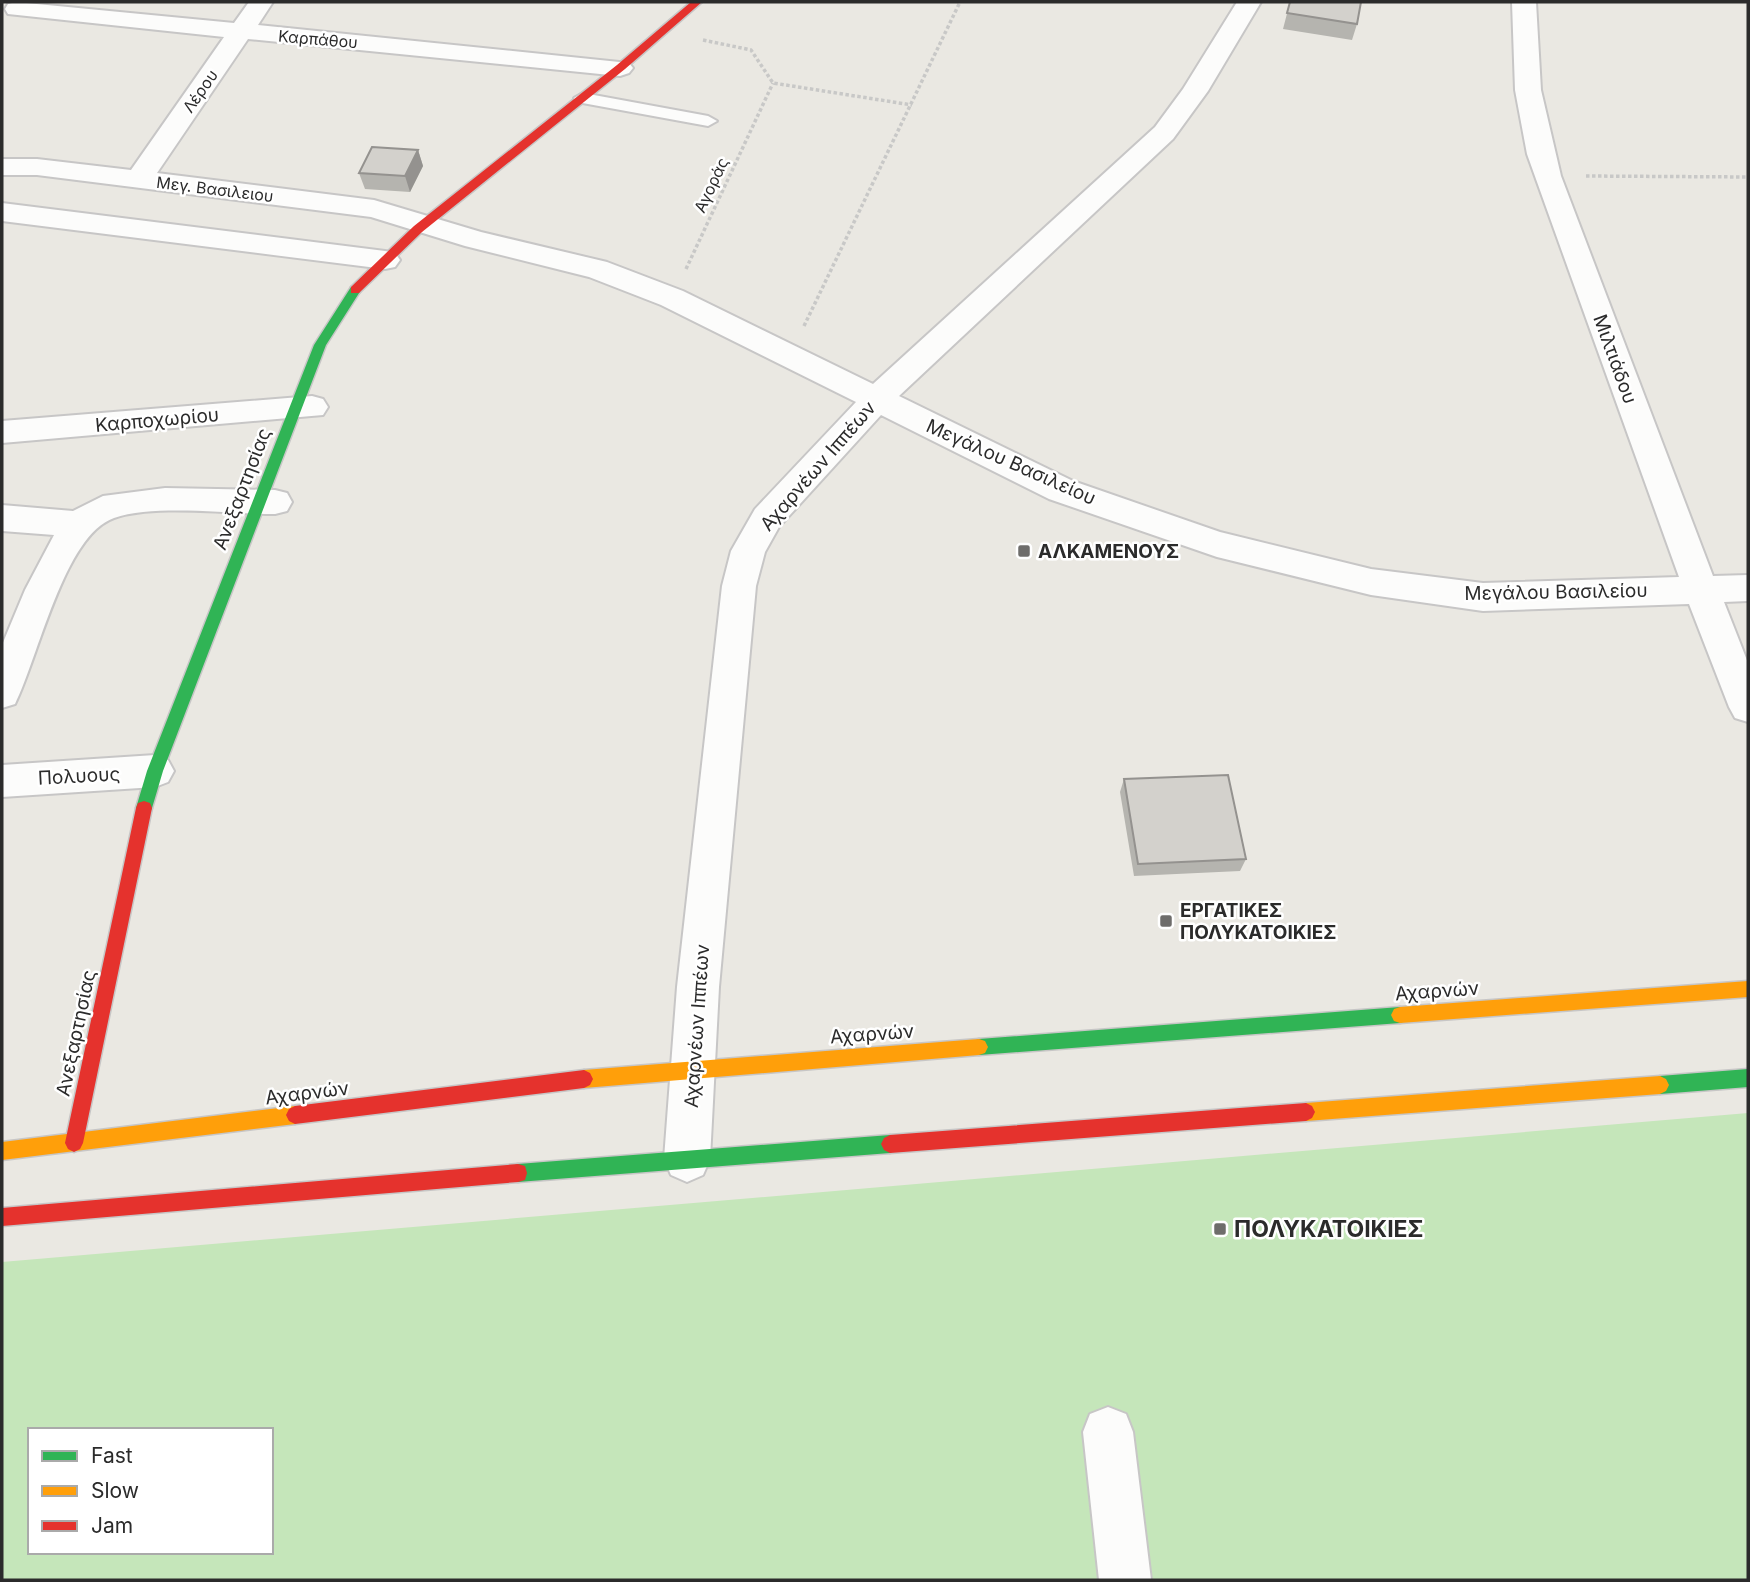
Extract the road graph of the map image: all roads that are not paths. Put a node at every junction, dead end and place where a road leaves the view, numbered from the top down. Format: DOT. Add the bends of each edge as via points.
graph roads {
  1 [pos="261,2"];
  2 [pos="697,2"];
  3 [pos="1249,2"];
  4 [pos="1524,2"];
  5 [pos="14,13"];
  6 [pos="241,32"];
  7 [pos="620,68"];
  8 [pos="583,98"];
  9 [pos="708,121"];
  10 [pos="2,167"];
  11 [pos="139,179"];
  12 [pos="2,212"];
  13 [pos="427,223"];
  14 [pos="384,260"];
  15 [pos="876,400"];
  16 [pos="304,408"];
  17 [pos="2,432"];
  18 [pos="267,502"];
  19 [pos="2,517"];
  20 [pos="78,524"];
  21 [pos="1748,588"];
  22 [pos="1701,590"];
  23 [pos="2,693"];
  24 [pos="1748,708"];
  25 [pos="156,771"];
  26 [pos="2,781"];
  27 [pos="1748,989"];
  28 [pos="693,1068"];
  29 [pos="1748,1078"];
  30 [pos="74,1143"];
  31 [pos="2,1151"];
  32 [pos="687,1159"];
  33 [pos="2,1217"];
  34 [pos="1108,1432"];
  35 [pos="1125,1580"];
  1 -- 6 [label="street, Λέρου"];
  2 -- 7 [label="main road, Ανεξαρτησίας"];
  3 -- 15 [label="street, Αχαρνέων Ιππέων" via="1164,133"];
  4 -- 22 [label="street, Μιλτιάδου" via="1531,126"];
  5 -- 6 [label="street, Καρπάθου"];
  6 -- 7 [label="street, Καρπάθου"];
  6 -- 11 [label="street, Λέρου"];
  7 -- 8 [label="main road, Ανεξαρτησίας"];
  8 -- 9 [label="lane"];
  8 -- 13 [label="main road, Ανεξαρτησίας"];
  10 -- 11 [label="street, Μεγ. Βασιλειου"];
  11 -- 13 [label="street, Μεγ. Βασιλειου" via="373,209"];
  12 -- 14 [label="street"];
  13 -- 14 [label="main road, Ανεξαρτησίας"];
  13 -- 15 [label="street, Μεγάλου Βασιλείου" via="475,240 597,269 673,298"];
  14 -- 16 [label="main road, Ανεξαρτησίας" via="335,314"];
  15 -- 22 [label="street, Μεγάλου Βασιλείου" via="1061,489 1217,544 1371,582 1483,597"];
  15 -- 28 [label="street, Αχαρνέων Ιππέων" via="767,518 748,551 738,599"];
  16 -- 17 [label="street, Καρποχωρίου"];
  16 -- 18 [label="main road, Ανεξαρτησίας"];
  18 -- 20 [label="street" via="130,503 100,509"];
  18 -- 25 [label="main road, Ανεξαρτησίας"];
  19 -- 20 [label="street"];
  20 -- 23 [label="street" via="55,561"];
  21 -- 22 [label="street, Μεγάλου Βασιλείου"];
  22 -- 24 [label="street, Μιλτιάδου"];
  25 -- 26 [label="street, Πολυους"];
  25 -- 30 [label="main road, Ανεξαρτησίας" via="142,817"];
  27 -- 28 [label="main road, Αχαρνών"];
  28 -- 30 [label="main road, Αχαρνών"];
  28 -- 32 [label="street, Αχαρνέων Ιππέων"];
  29 -- 32 [label="main road"];
  30 -- 31 [label="main road, Αχαρνών"];
  32 -- 33 [label="main road"];
  34 -- 35 [label="street"];
}
